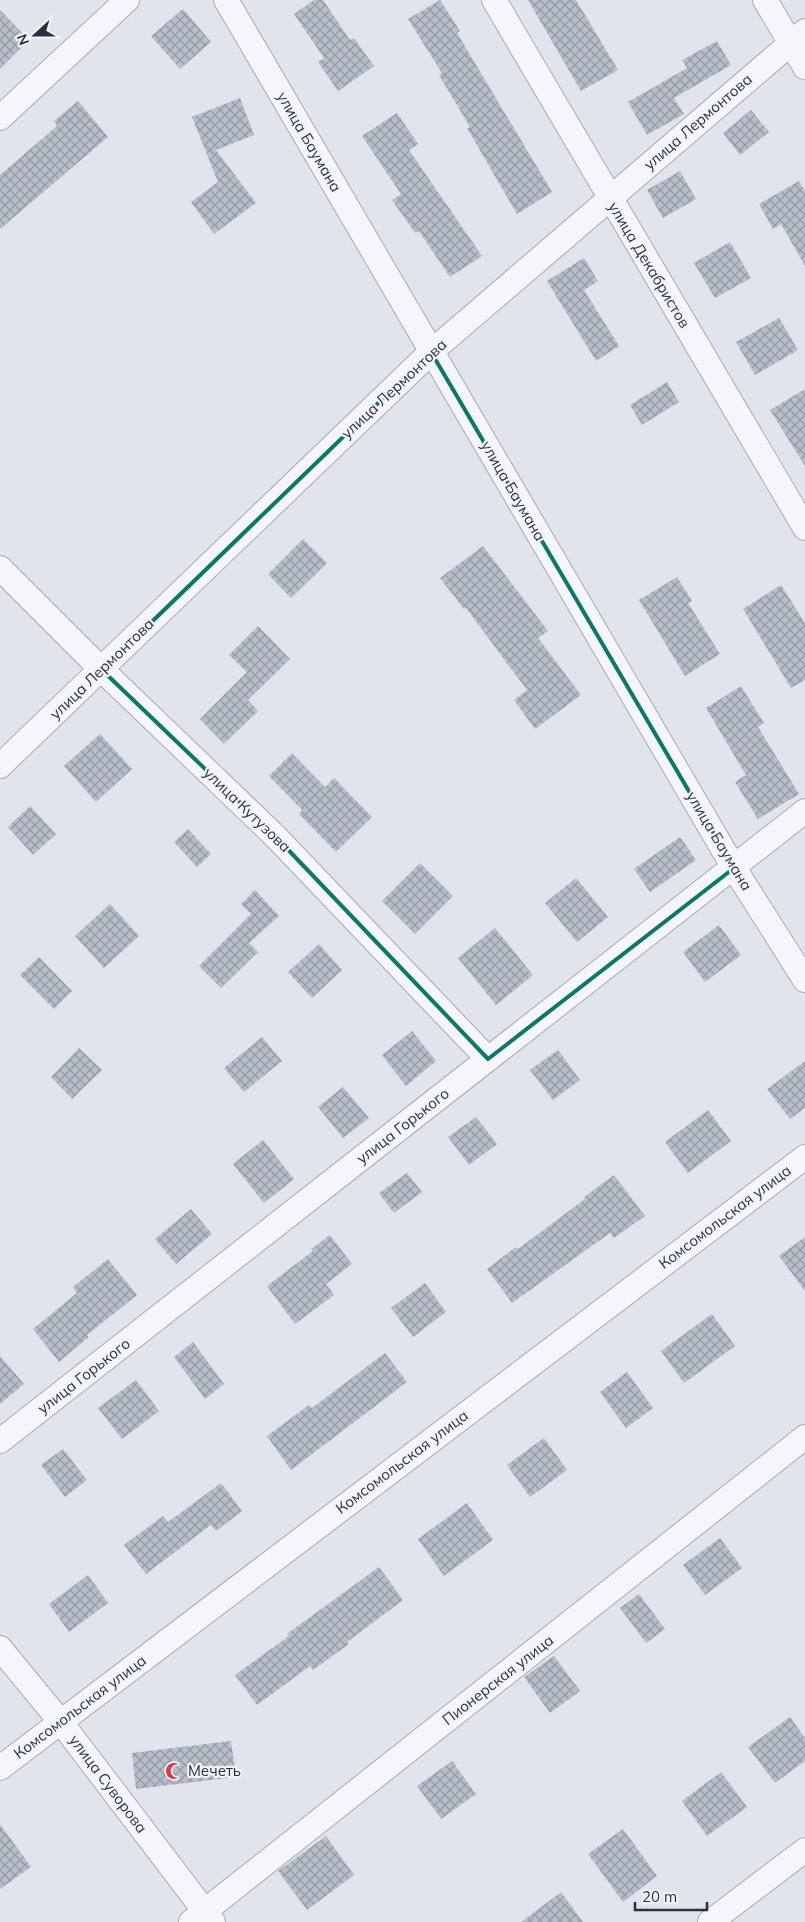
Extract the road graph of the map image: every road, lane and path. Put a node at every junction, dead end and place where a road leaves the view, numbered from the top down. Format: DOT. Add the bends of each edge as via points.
graph roads {
  1 [pos="127,0"];
  2 [pos="226,0"];
  3 [pos="494,0"];
  4 [pos="765,0"];
  5 [pos="797,37"];
  6 [pos="805,67"];
  7 [pos="0,118"];
  8 [pos="610,199"];
  9 [pos="431,352"];
  10 [pos="805,528"];
  11 [pos="0,568"];
  12 [pos="102,670"];
  13 [pos="0,766"];
  14 [pos="805,811"];
  15 [pos="734,868"];
  16 [pos="805,980"];
  17 [pos="488,1059"];
  18 [pos="805,1157"];
  19 [pos="805,1437"];
  20 [pos="0,1442"];
  21 [pos="0,1648"];
  22 [pos="60,1722"];
  23 [pos="0,1768"];
  24 [pos="805,1850"];
  25 [pos="203,1919"];
  26 [pos="710,1922"];
  1 -- 7 [label="street"];
  2 -- 9 [label="street, улица Баумана"];
  3 -- 8 [label="street, улица Декабристов"];
  4 -- 5 [label="street"];
  5 -- 6 [label="street"];
  5 -- 8 [label="street, улица Лермонтова"];
  8 -- 9 [label="street, улица Лермонтова"];
  8 -- 10 [label="street, улица Декабристов"];
  9 -- 12 [label="street, улица Лермонтова"];
  9 -- 15 [label="street, улица Баумана"];
  11 -- 12 [label="street, улица Кутузова"];
  12 -- 13 [label="street, улица Лермонтова"];
  12 -- 17 [label="street, улица Кутузова" via="275,836"];
  14 -- 15 [label="street, улица Горького"];
  15 -- 16 [label="street, улица Баумана"];
  15 -- 17 [label="street, улица Горького"];
  17 -- 20 [label="street, улица Горького"];
  18 -- 22 [label="street, Комсомольская улица"];
  19 -- 25 [label="street, Пионерская улица"];
  21 -- 22 [label="street, улица Суворова"];
  22 -- 23 [label="street, Комсомольская улица"];
  22 -- 25 [label="street, улица Суворова"];
  24 -- 26 [label="street"];
}
